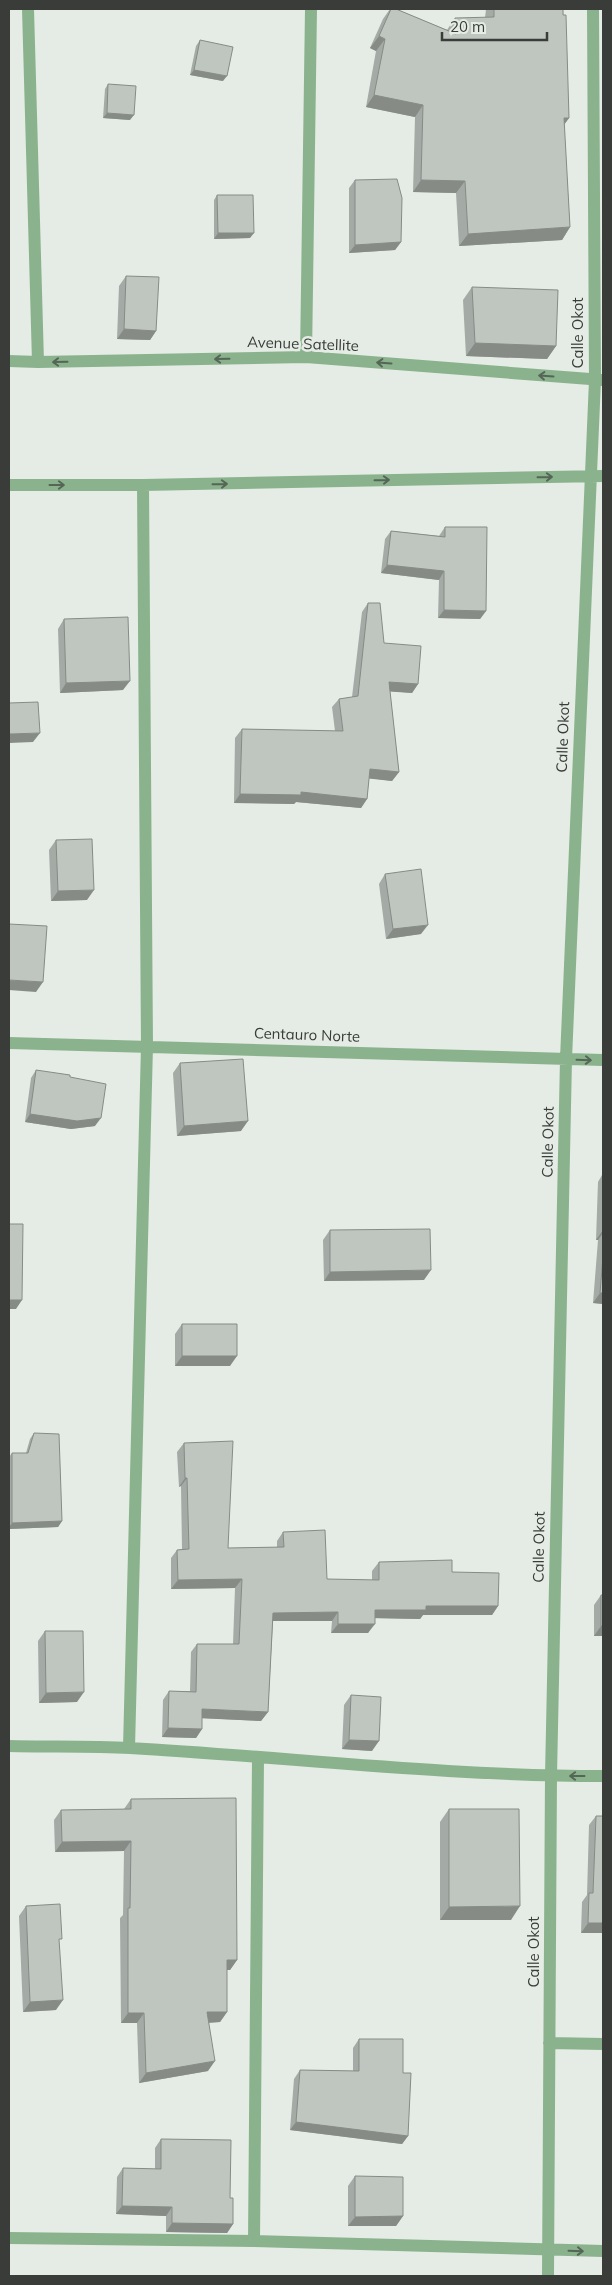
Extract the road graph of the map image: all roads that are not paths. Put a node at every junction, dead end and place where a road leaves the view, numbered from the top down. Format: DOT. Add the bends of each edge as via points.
graph roads {
  1 [pos="28,9"];
  2 [pos="312,9"];
  3 [pos="593,9"];
  4 [pos="306,357"];
  5 [pos="9,361"];
  6 [pos="38,362"];
  7 [pos="599,380"];
  8 [pos="597,476"];
  9 [pos="9,485"];
  10 [pos="143,485"];
  11 [pos="9,1043"];
  12 [pos="147,1046"];
  13 [pos="566,1059"];
  14 [pos="603,1060"];
  15 [pos="9,1746"];
  16 [pos="129,1748"];
  17 [pos="258,1758"];
  18 [pos="551,1776"];
  19 [pos="603,1776"];
  20 [pos="549,2043"];
  21 [pos="603,2044"];
  22 [pos="9,2238"];
  23 [pos="254,2241"];
  24 [pos="549,2250"];
  25 [pos="603,2252"];
  26 [pos="548,2276"];
  1 -- 6 [label="street"];
  2 -- 4 [label="street"];
  3 -- 7 [label="street, Calle Okot"];
  4 -- 6 [label="street, Avenue Satellite, one-way"];
  7 -- 4 [label="street, Avenue Satellite, one-way"];
  5 -- 6 [label="street, Avenue Satellite"];
  7 -- 8 [label="street, Calle Okot"];
  10 -- 8 [label="street, one-way"];
  8 -- 13 [label="street, Calle Okot"];
  9 -- 10 [label="street, one-way"];
  10 -- 12 [label="street"];
  11 -- 12 [label="street, Centauro Norte"];
  12 -- 13 [label="street, Centauro Norte"];
  12 -- 16 [label="street"];
  13 -- 14 [label="street, Centauro Norte, one-way"];
  13 -- 18 [label="street, Calle Okot"];
  15 -- 16 [label="street"];
  16 -- 17 [label="street"];
  17 -- 18 [label="street"];
  17 -- 23 [label="street"];
  19 -- 18 [label="street, one-way"];
  18 -- 20 [label="street, Calle Okot"];
  20 -- 21 [label="street"];
  20 -- 24 [label="street, Calle Okot"];
  22 -- 23 [label="street"];
  23 -- 24 [label="street"];
  24 -- 25 [label="street, one-way"];
  24 -- 26 [label="street, Calle Okot"];
}
